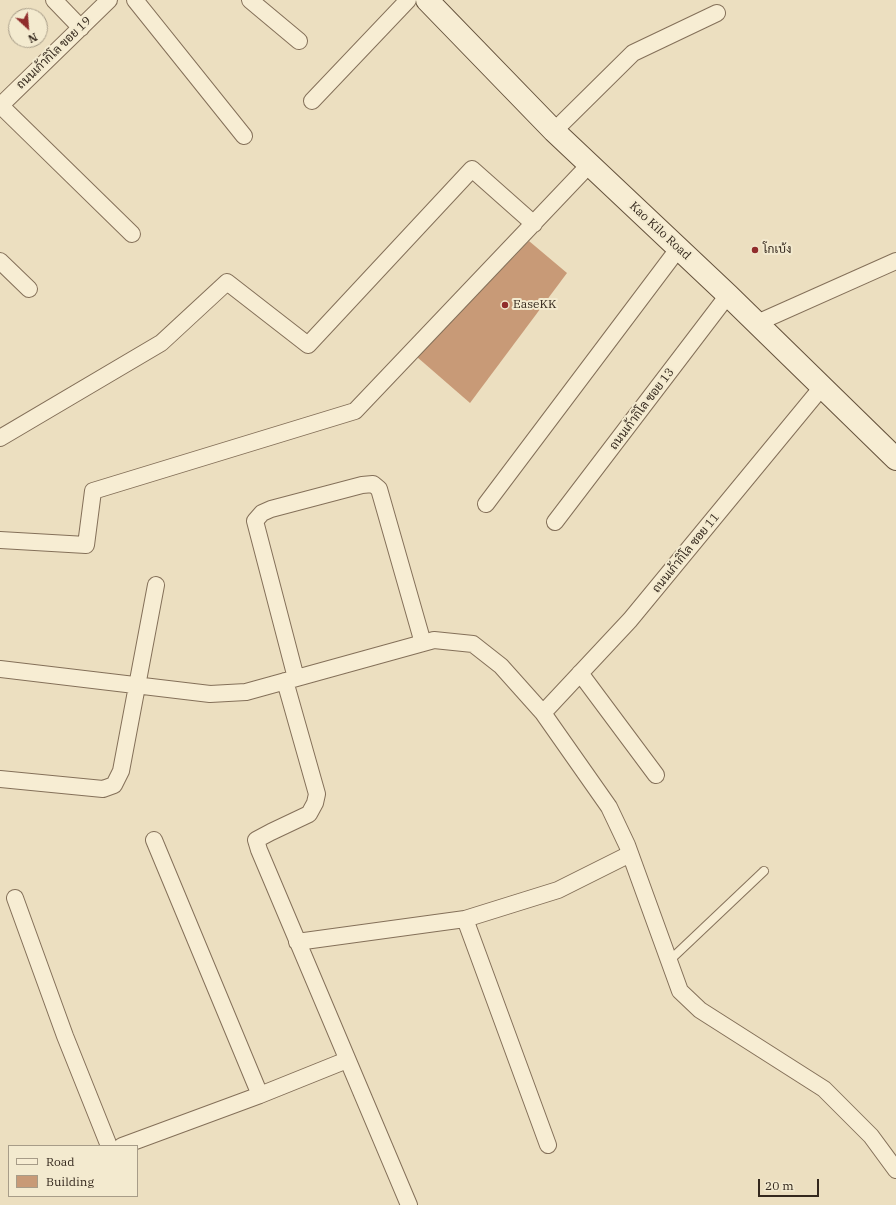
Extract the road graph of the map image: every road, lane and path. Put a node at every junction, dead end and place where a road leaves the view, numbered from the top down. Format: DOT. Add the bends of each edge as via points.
graph roads {
  1 [pos="54,0"];
  2 [pos="108,0"];
  3 [pos="134,0"];
  4 [pos="250,0"];
  5 [pos="408,0"];
  6 [pos="427,0"];
  7 [pos="717,13"];
  8 [pos="81,28"];
  9 [pos="299,41"];
  10 [pos="312,101"];
  11 [pos="0,105"];
  12 [pos="554,131"];
  13 [pos="244,136"];
  14 [pos="589,165"];
  15 [pos="534,224"];
  16 [pos="132,234"];
  17 [pos="678,249"];
  18 [pos="0,261"];
  19 [pos="896,261"];
  20 [pos="29,289"];
  21 [pos="728,296"];
  22 [pos="757,323"];
  23 [pos="822,386"];
  24 [pos="0,438"];
  25 [pos="894,454"];
  26 [pos="486,504"];
  27 [pos="555,522"];
  28 [pos="0,540"];
  29 [pos="156,585"];
  30 [pos="423,643"];
  31 [pos="0,669"];
  32 [pos="580,673"];
  33 [pos="290,679"];
  34 [pos="138,685"];
  35 [pos="543,713"];
  36 [pos="656,774"];
  37 [pos="0,779"];
  38 [pos="154,840"];
  39 [pos="630,854"];
  40 [pos="764,871"];
  41 [pos="15,898"];
  42 [pos="465,919"];
  43 [pos="297,942"];
  44 [pos="669,961"];
  45 [pos="347,1060"];
  46 [pos="260,1095"];
  47 [pos="109,1145"];
  48 [pos="125,1145"];
  49 [pos="548,1145"];
  50 [pos="896,1170"];
  51 [pos="409,1205"];
  1 -- 8 [label="street"];
  2 -- 8 [label="street, ถนนเก้ากิโล ขอย 19"];
  3 -- 13 [label="street"];
  4 -- 9 [label="street"];
  5 -- 10 [label="street"];
  6 -- 12 [label="main road, Kao Kilo Road"];
  7 -- 12 [label="street" via="633,53"];
  8 -- 11 [label="street, ถนนเก้ากิโล ขอย 19"];
  11 -- 16 [label="street"];
  12 -- 14 [label="main road, Kao Kilo Road"];
  14 -- 15 [label="street"];
  14 -- 17 [label="main road, Kao Kilo Road"];
  15 -- 24 [label="street" via="472,169 308,345 227,282 161,343"];
  15 -- 28 [label="street" via="355,411 93,491 86,545"];
  17 -- 21 [label="main road, Kao Kilo Road"];
  17 -- 26 [label="street"];
  18 -- 20 [label="street"];
  19 -- 22 [label="street"];
  21 -- 22 [label="main road, Kao Kilo Road"];
  21 -- 27 [label="street, ถนนเก้ากิโล ซอย 13"];
  22 -- 23 [label="main road, Kao Kilo Road"];
  23 -- 25 [label="main road, Kao Kilo Road"];
  23 -- 32 [label="street, ถนนเก้ากิโล ซอย 11" via="630,620"];
  29 -- 34 [label="street"];
  30 -- 33 [label="street"];
  30 -- 33 [label="street" via="379,489 373,484 362,485 271,509 262,513 255,521"];
  30 -- 35 [label="street" via="434,640 473,644 502,666"];
  31 -- 34 [label="street"];
  32 -- 35 [label="street, ถนนเก้ากิโล ซอย 11"];
  32 -- 36 [label="street"];
  33 -- 34 [label="street" via="246,692 210,694"];
  33 -- 43 [label="street" via="316,794 315,803 309,814 256,840"];
  34 -- 37 [label="street" via="121,771 114,785 103,789"];
  35 -- 39 [label="street" via="609,807"];
  38 -- 46 [label="street"];
  39 -- 42 [label="street" via="558,890"];
  39 -- 44 [label="street"];
  40 -- 44 [label="lane"];
  41 -- 47 [label="street" via="65,1036"];
  42 -- 43 [label="street"];
  42 -- 49 [label="street"];
  43 -- 45 [label="street"];
  44 -- 50 [label="street" via="680,991 700,1010 824,1089 871,1136"];
  45 -- 46 [label="street"];
  45 -- 51 [label="street"];
  46 -- 48 [label="street"];
}
